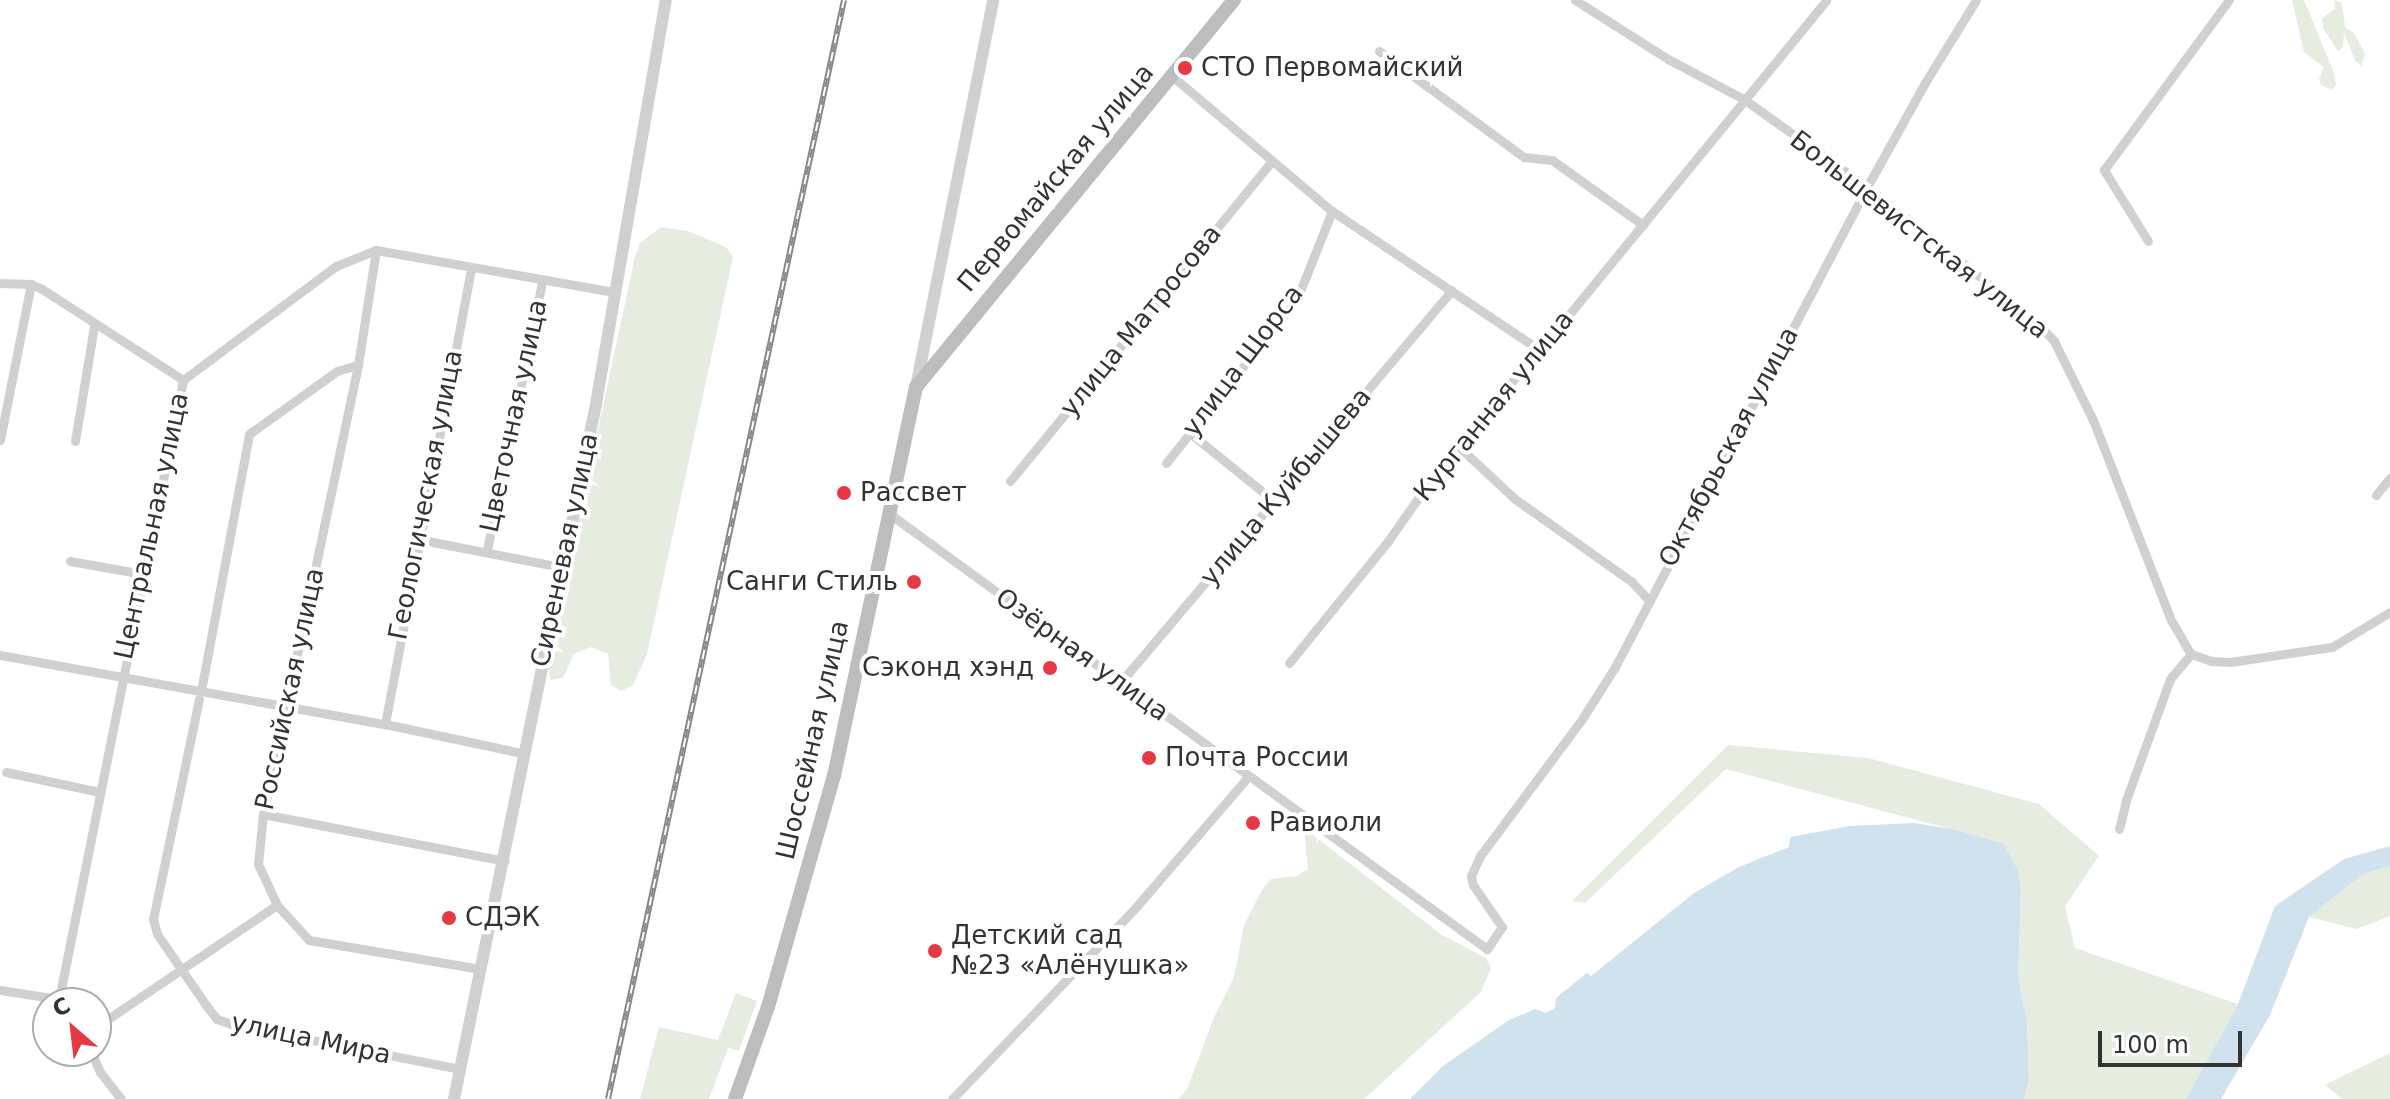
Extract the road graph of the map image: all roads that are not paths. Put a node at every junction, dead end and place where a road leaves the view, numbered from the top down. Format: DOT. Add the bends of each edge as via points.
graph roads {
  1 [pos="666,0"];
  2 [pos="993,0"];
  3 [pos="1234,0"];
  4 [pos="1575,0"];
  5 [pos="1826,0"];
  6 [pos="1976,0"];
  7 [pos="2229,0"];
  8 [pos="1379,51"];
  9 [pos="1172,76"];
  10 [pos="1745,100"];
  11 [pos="1271,162"];
  12 [pos="1867,187"];
  13 [pos="1332,211"];
  14 [pos="1643,225"];
  15 [pos="2148,241"];
  16 [pos="376,250"];
  17 [pos="471,268"];
  18 [pos="542,281"];
  19 [pos="0,283"];
  20 [pos="31,284"];
  21 [pos="1452,290"];
  22 [pos="615,292"];
  23 [pos="94,326"];
  24 [pos="1540,350"];
  25 [pos="358,365"];
  26 [pos="183,380"];
  27 [pos="916,387"];
  28 [pos="4,399"];
  29 [pos="1190,433"];
  30 [pos="0,440"];
  31 [pos="75,441"];
  32 [pos="1456,444"];
  33 [pos="1166,463"];
  34 [pos="2390,478"];
  35 [pos="1010,481"];
  36 [pos="2376,495"];
  37 [pos="1274,501"];
  38 [pos="887,512"];
  39 [pos="417,539"];
  40 [pos="487,550"];
  41 [pos="70,561"];
  42 [pos="561,567"];
  43 [pos="143,574"];
  44 [pos="1648,599"];
  45 [pos="2390,612"];
  46 [pos="2191,654"];
  47 [pos="0,655"];
  48 [pos="1289,663"];
  49 [pos="121,677"];
  50 [pos="1120,683"];
  51 [pos="200,695"];
  52 [pos="288,707"];
  53 [pos="385,724"];
  54 [pos="522,753"];
  55 [pos="6,772"];
  56 [pos="1248,777"];
  57 [pos="99,792"];
  58 [pos="263,814"];
  59 [pos="2119,829"];
  60 [pos="504,861"];
  61 [pos="1473,885"];
  62 [pos="277,905"];
  63 [pos="481,969"];
  64 [pos="183,970"];
  65 [pos="63,987"];
  66 [pos="0,990"];
  67 [pos="32,996"];
  68 [pos="112,1017"];
  69 [pos="98,1067"];
  70 [pos="461,1069"];
  71 [pos="121,1099"];
  72 [pos="454,1099"];
  73 [pos="735,1099"];
  74 [pos="952,1099"];
  1 -- 22 [label="street, Сиреневая улица"];
  2 -- 27 [label="street"];
  3 -- 9 [label="main road, Первомайская улица"];
  4 -- 10 [label="street, Большевистская улица"];
  5 -- 10 [label="street, Курганная улица"];
  6 -- 12 [label="street, Октябрьская улица"];
  7 -- 15 [label="street" via="2104,170"];
  8 -- 14 [label="street" via="1524,157 1552,160"];
  9 -- 11 [label="street"];
  9 -- 27 [label="main road, Первомайская улица"];
  10 -- 12 [label="street, Большевистская улица"];
  10 -- 14 [label="street, Курганная улица"];
  11 -- 13 [label="street"];
  11 -- 35 [label="street, улица Матросова"];
  12 -- 44 [label="street, Октябрьская улица"];
  12 -- 46 [label="street, Большевистская улица" via="2054,341 2093,420 2171,620"];
  13 -- 21 [label="street"];
  13 -- 29 [label="street, улица Щорса" via="1297,299"];
  14 -- 24 [label="street, Курганная улица"];
  16 -- 17 [label="street"];
  16 -- 25 [label="street, Российская улица"];
  16 -- 26 [label="street, Центральная улица" via="336,266"];
  17 -- 18 [label="street"];
  17 -- 39 [label="street, Геологическая улица"];
  18 -- 22 [label="street"];
  18 -- 40 [label="street, Цветочная улица"];
  19 -- 20 [label="street"];
  20 -- 23 [label="street"];
  20 -- 28 [label="street"];
  21 -- 24 [label="street"];
  21 -- 37 [label="street, улица Куйбышева"];
  22 -- 42 [label="street, Сиреневая улица"];
  23 -- 26 [label="street"];
  23 -- 31 [label="street"];
  24 -- 32 [label="street, Курганная улица"];
  25 -- 51 [label="street, улица Мира" via="337,371 249,434"];
  25 -- 52 [label="street, Российская улица"];
  26 -- 43 [label="street, Центральная улица"];
  27 -- 38 [label="main road, Шоссейная улица"];
  28 -- 30 [label="street"];
  29 -- 33 [label="street, улица Щорса"];
  29 -- 37 [label="street"];
  32 -- 44 [label="street" via="1515,499 1631,581"];
  32 -- 48 [label="street, Курганная улица" via="1388,541"];
  34 -- 36 [label="street"];
  37 -- 50 [label="street, улица Куйбышева"];
  38 -- 50 [label="street, Озёрная улица"];
  38 -- 73 [label="main road, Шоссейная улица" via="834,776 768,1007"];
  39 -- 40 [label="street"];
  39 -- 53 [label="street, Геологическая улица"];
  40 -- 42 [label="street"];
  41 -- 43 [label="street"];
  42 -- 54 [label="street, Сиреневая улица"];
  43 -- 49 [label="street, Центральная улица"];
  44 -- 61 [label="street, Октябрьская улица" via="1582,719 1480,856 1471,876"];
  45 -- 46 [label="street" via="2332,647 2230,662"];
  46 -- 59 [label="street" via="2170,679"];
  47 -- 49 [label="street"];
  49 -- 51 [label="street"];
  49 -- 57 [label="street, Центральная улица"];
  50 -- 56 [label="street, Озёрная улица"];
  51 -- 52 [label="street"];
  51 -- 64 [label="street, улица Мира" via="153,919 157,934"];
  52 -- 53 [label="street"];
  52 -- 58 [label="street, Российская улица"];
  53 -- 54 [label="street"];
  54 -- 60 [label="street, Сиреневая улица"];
  55 -- 57 [label="street"];
  56 -- 61 [label="street, Озёрная улица" via="1487,949 1502,927"];
  56 -- 74 [label="street" via="1136,907"];
  57 -- 65 [label="street, Центральная улица"];
  58 -- 60 [label="street"];
  58 -- 62 [label="street, Российская улица" via="258,864"];
  60 -- 63 [label="street, Сиреневая улица"];
  62 -- 63 [label="street, Российская улица" via="309,940"];
  62 -- 64 [label="street"];
  63 -- 70 [label="street, Сиреневая улица"];
  64 -- 68 [label="street"];
  64 -- 70 [label="street, улица Мира" via="217,1019"];
  66 -- 67 [label="street, Центральная улица"];
  69 -- 71 [label="street"];
  70 -- 72 [label="street, Сиреневая улица"];
}
